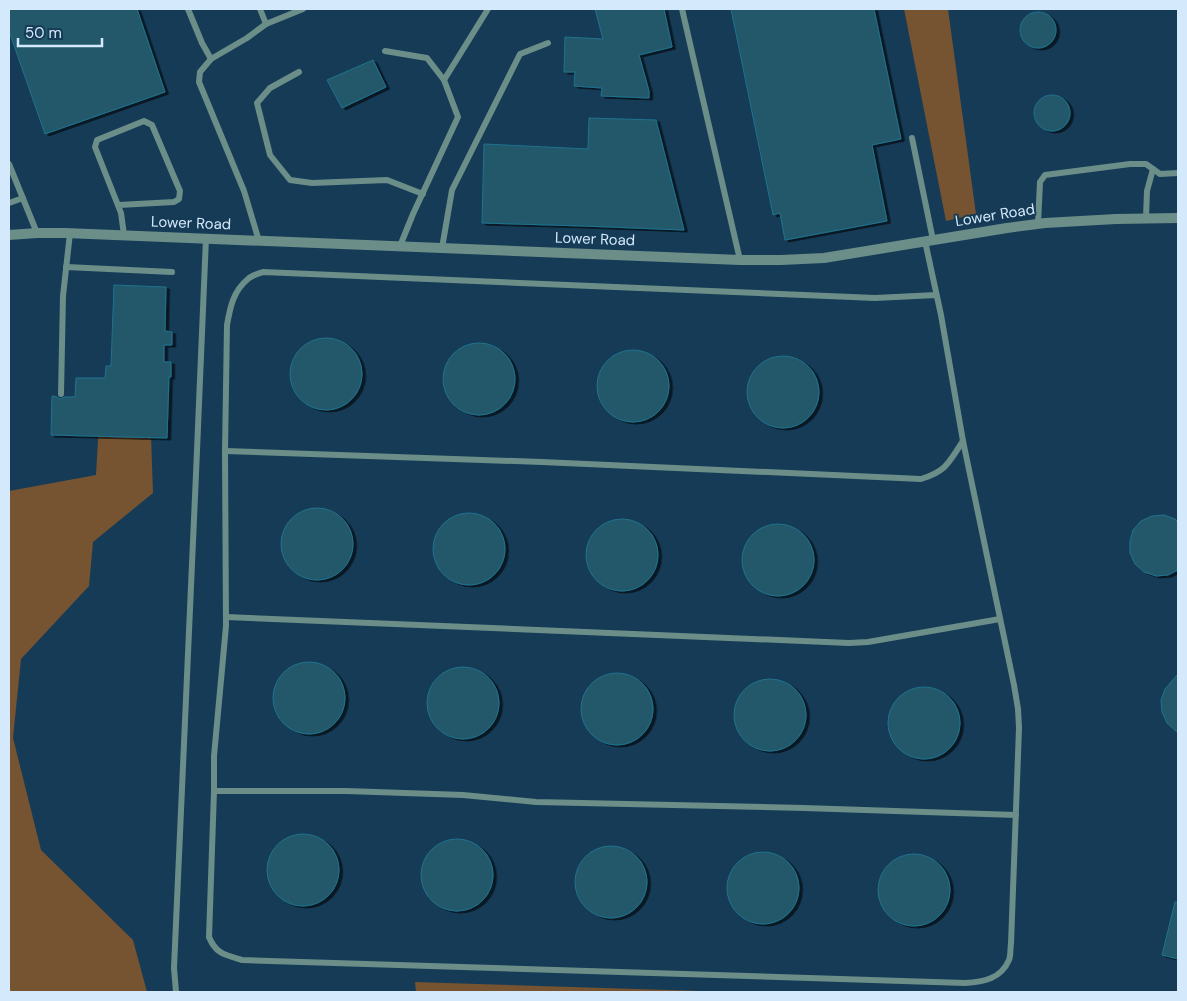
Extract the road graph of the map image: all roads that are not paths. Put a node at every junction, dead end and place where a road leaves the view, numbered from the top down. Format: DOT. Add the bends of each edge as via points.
graph roads {
  1 [pos="188,9"];
  2 [pos="260,9"];
  3 [pos="303,9"];
  4 [pos="488,9"];
  5 [pos="682,9"];
  6 [pos="266,24"];
  7 [pos="548,43"];
  8 [pos="385,51"];
  9 [pos="211,59"];
  10 [pos="299,72"];
  11 [pos="444,80"];
  12 [pos="912,138"];
  13 [pos="9,164"];
  14 [pos="1153,169"];
  15 [pos="1178,173"];
  16 [pos="423,194"];
  17 [pos="23,198"];
  18 [pos="9,203"];
  19 [pos="119,205"];
  20 [pos="1146,218"];
  21 [pos="1178,218"];
  22 [pos="1038,224"];
  23 [pos="36,232"];
  24 [pos="70,233"];
  25 [pos="9,235"];
  26 [pos="124,235"];
  27 [pos="206,238"];
  28 [pos="259,241"];
  29 [pos="929,241"];
  30 [pos="400,246"];
  31 [pos="442,248"];
  32 [pos="740,260"];
  33 [pos="66,267"];
  34 [pos="172,272"];
  35 [pos="936,295"];
  36 [pos="61,394"];
  37 [pos="963,441"];
  38 [pos="225,451"];
  39 [pos="226,618"];
  40 [pos="1000,619"];
  41 [pos="214,790"];
  42 [pos="1016,815"];
  43 [pos="176,992"];
  1 -- 9 [label="lane"];
  2 -- 6 [label="lane"];
  3 -- 6 [label="lane"];
  4 -- 11 [label="lane"];
  5 -- 32 [label="lane"];
  6 -- 9 [label="lane"];
  7 -- 31 [label="lane" via="520,54 452,190"];
  8 -- 11 [label="lane" via="427,58"];
  9 -- 28 [label="lane" via="200,72 199,82 244,191"];
  10 -- 16 [label="lane" via="270,88 257,103 270,155 290,180 312,183 387,180"];
  11 -- 16 [label="lane" via="458,118"];
  12 -- 29 [label="lane"];
  13 -- 17 [label="lane"];
  14 -- 15 [label="lane" via="1160,174"];
  14 -- 20 [label="lane" via="1146,191"];
  14 -- 22 [label="lane" via="1146,164 1130,164 1045,175 1040,182"];
  16 -- 30 [label="lane"];
  17 -- 18 [label="lane"];
  17 -- 23 [label="lane"];
  19 -- 19 [label="lane" via="95,147 97,140 144,121 152,125 180,191 179,199"];
  19 -- 26 [label="lane"];
  20 -- 21 [label="street, Lower Road"];
  20 -- 22 [label="street, Lower Road"];
  22 -- 29 [label="street, Lower Road"];
  23 -- 24 [label="street, Lower Road"];
  23 -- 25 [label="street, Lower Road"];
  24 -- 26 [label="street, Lower Road"];
  24 -- 33 [label="lane"];
  26 -- 27 [label="street, Lower Road"];
  27 -- 28 [label="street, Lower Road"];
  27 -- 43 [label="lane" via="174,958"];
  28 -- 30 [label="street, Lower Road"];
  29 -- 32 [label="street, Lower Road" via="824,258"];
  29 -- 35 [label="lane"];
  30 -- 31 [label="street, Lower Road"];
  31 -- 32 [label="street, Lower Road"];
  33 -- 34 [label="lane"];
  33 -- 36 [label="lane"];
  35 -- 37 [label="lane"];
  35 -- 38 [label="lane" via="875,298 263,272 249,277 237,290 230,306"];
  37 -- 38 [label="lane" via="948,465 921,479"];
  37 -- 40 [label="lane"];
  38 -- 39 [label="lane"];
  39 -- 40 [label="lane" via="849,643"];
  39 -- 41 [label="lane"];
  40 -- 42 [label="lane" via="1018,709"];
  41 -- 42 [label="lane" via="346,791 463,795 536,802"];
  41 -- 42 [label="lane" via="209,937 218,952 242,960 956,983 994,978 1009,960"];
}
